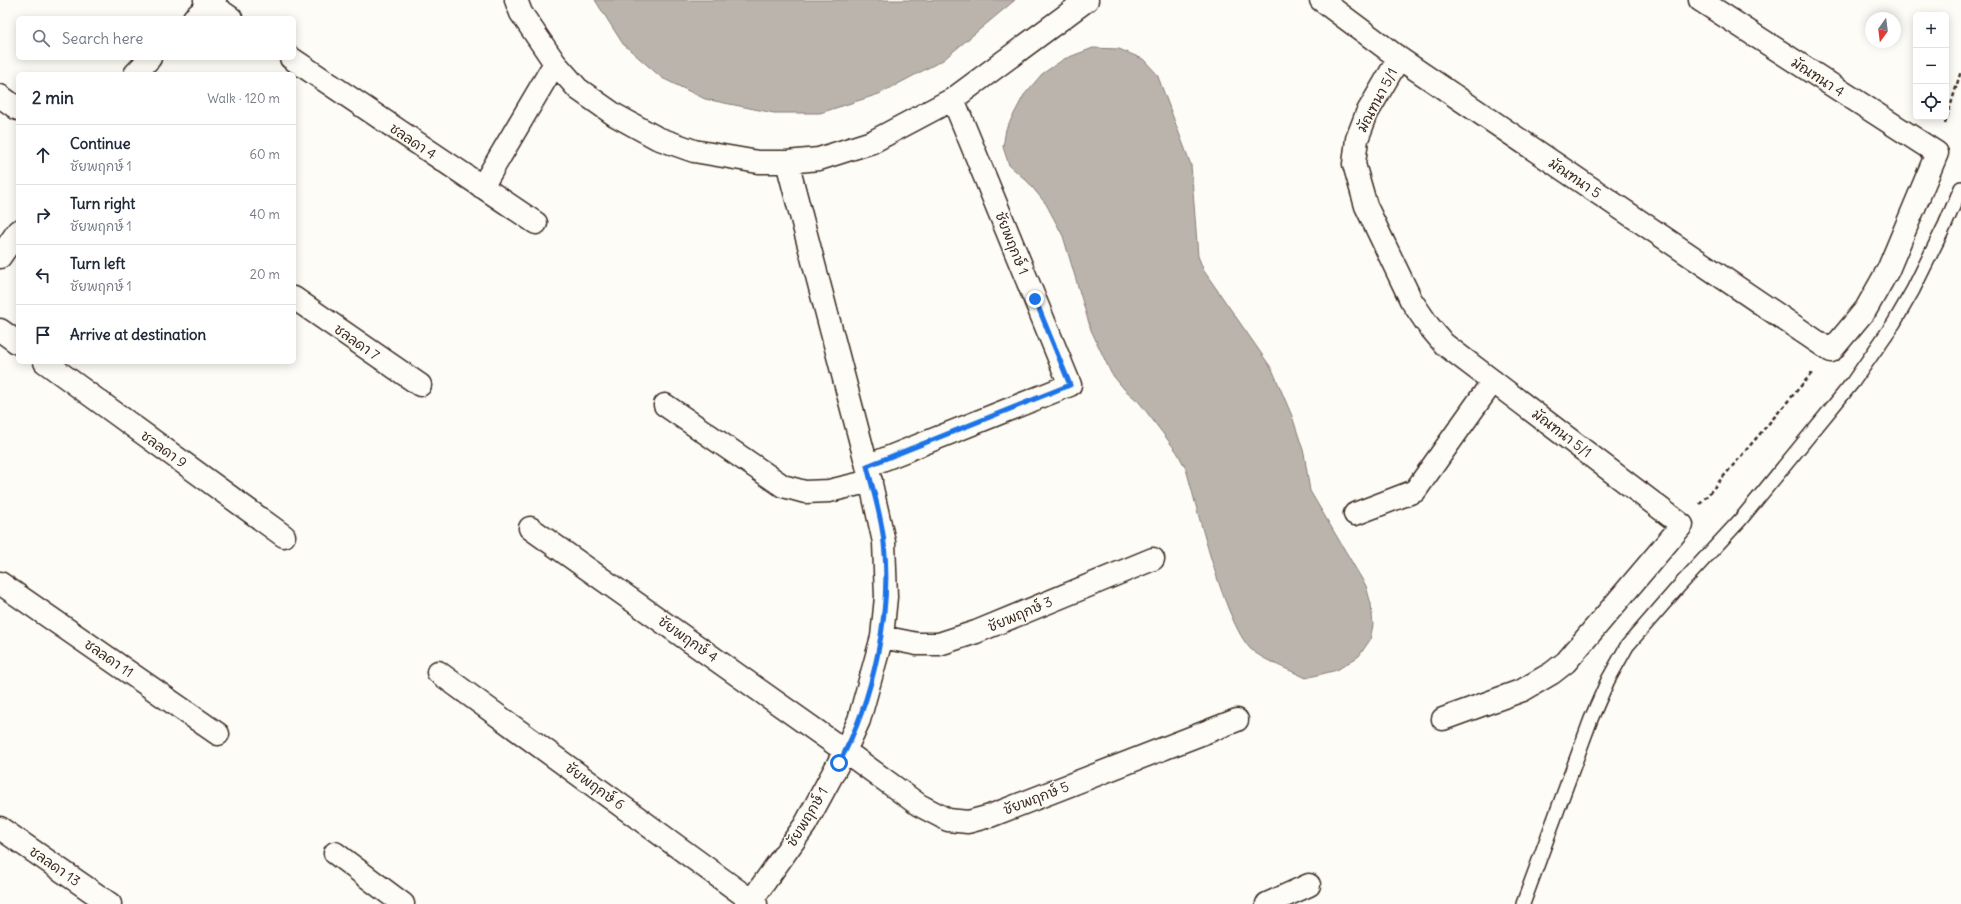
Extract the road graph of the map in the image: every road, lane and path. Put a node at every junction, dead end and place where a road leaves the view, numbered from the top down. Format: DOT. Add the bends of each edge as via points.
graph roads {
  1 [pos="516,0"];
  2 [pos="1087,0"];
  3 [pos="1321,0"];
  4 [pos="1700,0"];
  5 [pos="210,1"];
  6 [pos="196,16"];
  7 [pos="229,16"];
  8 [pos="1399,58"];
  9 [pos="148,60"];
  10 [pos="294,60"];
  11 [pos="555,63"];
  12 [pos="1961,70"];
  13 [pos="137,72"];
  14 [pos="0,96"];
  15 [pos="953,99"];
  16 [pos="16,108"];
  17 [pos="1937,154"];
  18 [pos="787,162"];
  19 [pos="482,187"];
  20 [pos="1961,188"];
  21 [pos="536,223"];
  22 [pos="16,235"];
  23 [pos="0,257"];
  24 [pos="296,299"];
  25 [pos="0,330"];
  26 [pos="16,342"];
  27 [pos="1831,351"];
  28 [pos="48,364"];
  29 [pos="1493,381"];
  30 [pos="420,386"];
  31 [pos="665,405"];
  32 [pos="869,473"];
  33 [pos="1355,514"];
  34 [pos="1682,525"];
  35 [pos="530,528"];
  36 [pos="284,536"];
  37 [pos="1153,559"];
  38 [pos="0,583"];
  39 [pos="882,637"];
  40 [pos="438,672"];
  41 [pos="1443,719"];
  42 [pos="1237,720"];
  43 [pos="218,734"];
  44 [pos="846,751"];
  45 [pos="0,828"];
  46 [pos="335,853"];
  47 [pos="1309,886"];
  48 [pos="752,903"];
  49 [pos="110,904"];
  50 [pos="403,904"];
  51 [pos="1267,904"];
  52 [pos="1523,904"];
  1 -- 11 [label="street" via="521,13"];
  2 -- 15 [label="street"];
  3 -- 8 [label="street, มัณฑนา 5"];
  4 -- 17 [label="street, มัณฑนา 4"];
  5 -- 6 [label="street"];
  5 -- 7 [label="street"];
  8 -- 27 [label="street, มัณฑนา 5"];
  8 -- 29 [label="street, มัณฑนา 5/1" via="1367,113 1357,139 1354,164 1366,206 1411,300 1428,325 1444,344"];
  9 -- 13 [label="street"];
  10 -- 19 [label="street, ชลลดา 4"];
  11 -- 18 [label="street" via="578,89 615,115 658,138 694,151 758,162"];
  11 -- 19 [label="street"];
  12 -- 17 [label="path"];
  14 -- 16 [label="street"];
  15 -- 18 [label="street" via="872,142 819,159"];
  15 -- 32 [label="street, ชัยพฤกษ์ 1" via="1070,385"];
  17 -- 27 [label="street" via="1888,270 1866,309"];
  18 -- 32 [label="street, ชัยพฤกษ์ 1"];
  19 -- 21 [label="street, ชลลดา 4"];
  20 -- 52 [label="lane" via="1913,290 1894,323 1853,382 1741,519 1627,646 1608,680 1591,719"];
  22 -- 23 [label="street"];
  24 -- 30 [label="street, ชลลดา 7"];
  25 -- 26 [label="street"];
  27 -- 34 [label="path"];
  28 -- 36 [label="street, ชลลดา 9"];
  29 -- 33 [label="street" via="1415,491"];
  29 -- 34 [label="street, มัณฑนา 5/1"];
  31 -- 32 [label="street" via="783,486 805,492 829,492"];
  32 -- 39 [label="street, ชัยพฤกษ์ 1" via="884,542 886,597"];
  34 -- 41 [label="street" via="1566,662 1523,690"];
  35 -- 44 [label="street, ชัยพฤกษ์ 4"];
  37 -- 39 [label="street, ชัยพฤกษ์ 3" via="976,632 939,644 917,644"];
  38 -- 43 [label="street, ชลลดา 11"];
  39 -- 44 [label="street, ชัยพฤกษ์ 1" via="859,720"];
  40 -- 48 [label="street, ชัยพฤกษ์ 6"];
  42 -- 44 [label="street, ชัยพฤกษ์ 5" via="990,816 968,822 948,820 919,805"];
  44 -- 48 [label="street, ชัยพฤกษ์ 1" via="805,825"];
  45 -- 49 [label="street, ชลลดา 13"];
  46 -- 50 [label="street"];
  47 -- 51 [label="street"];
}
